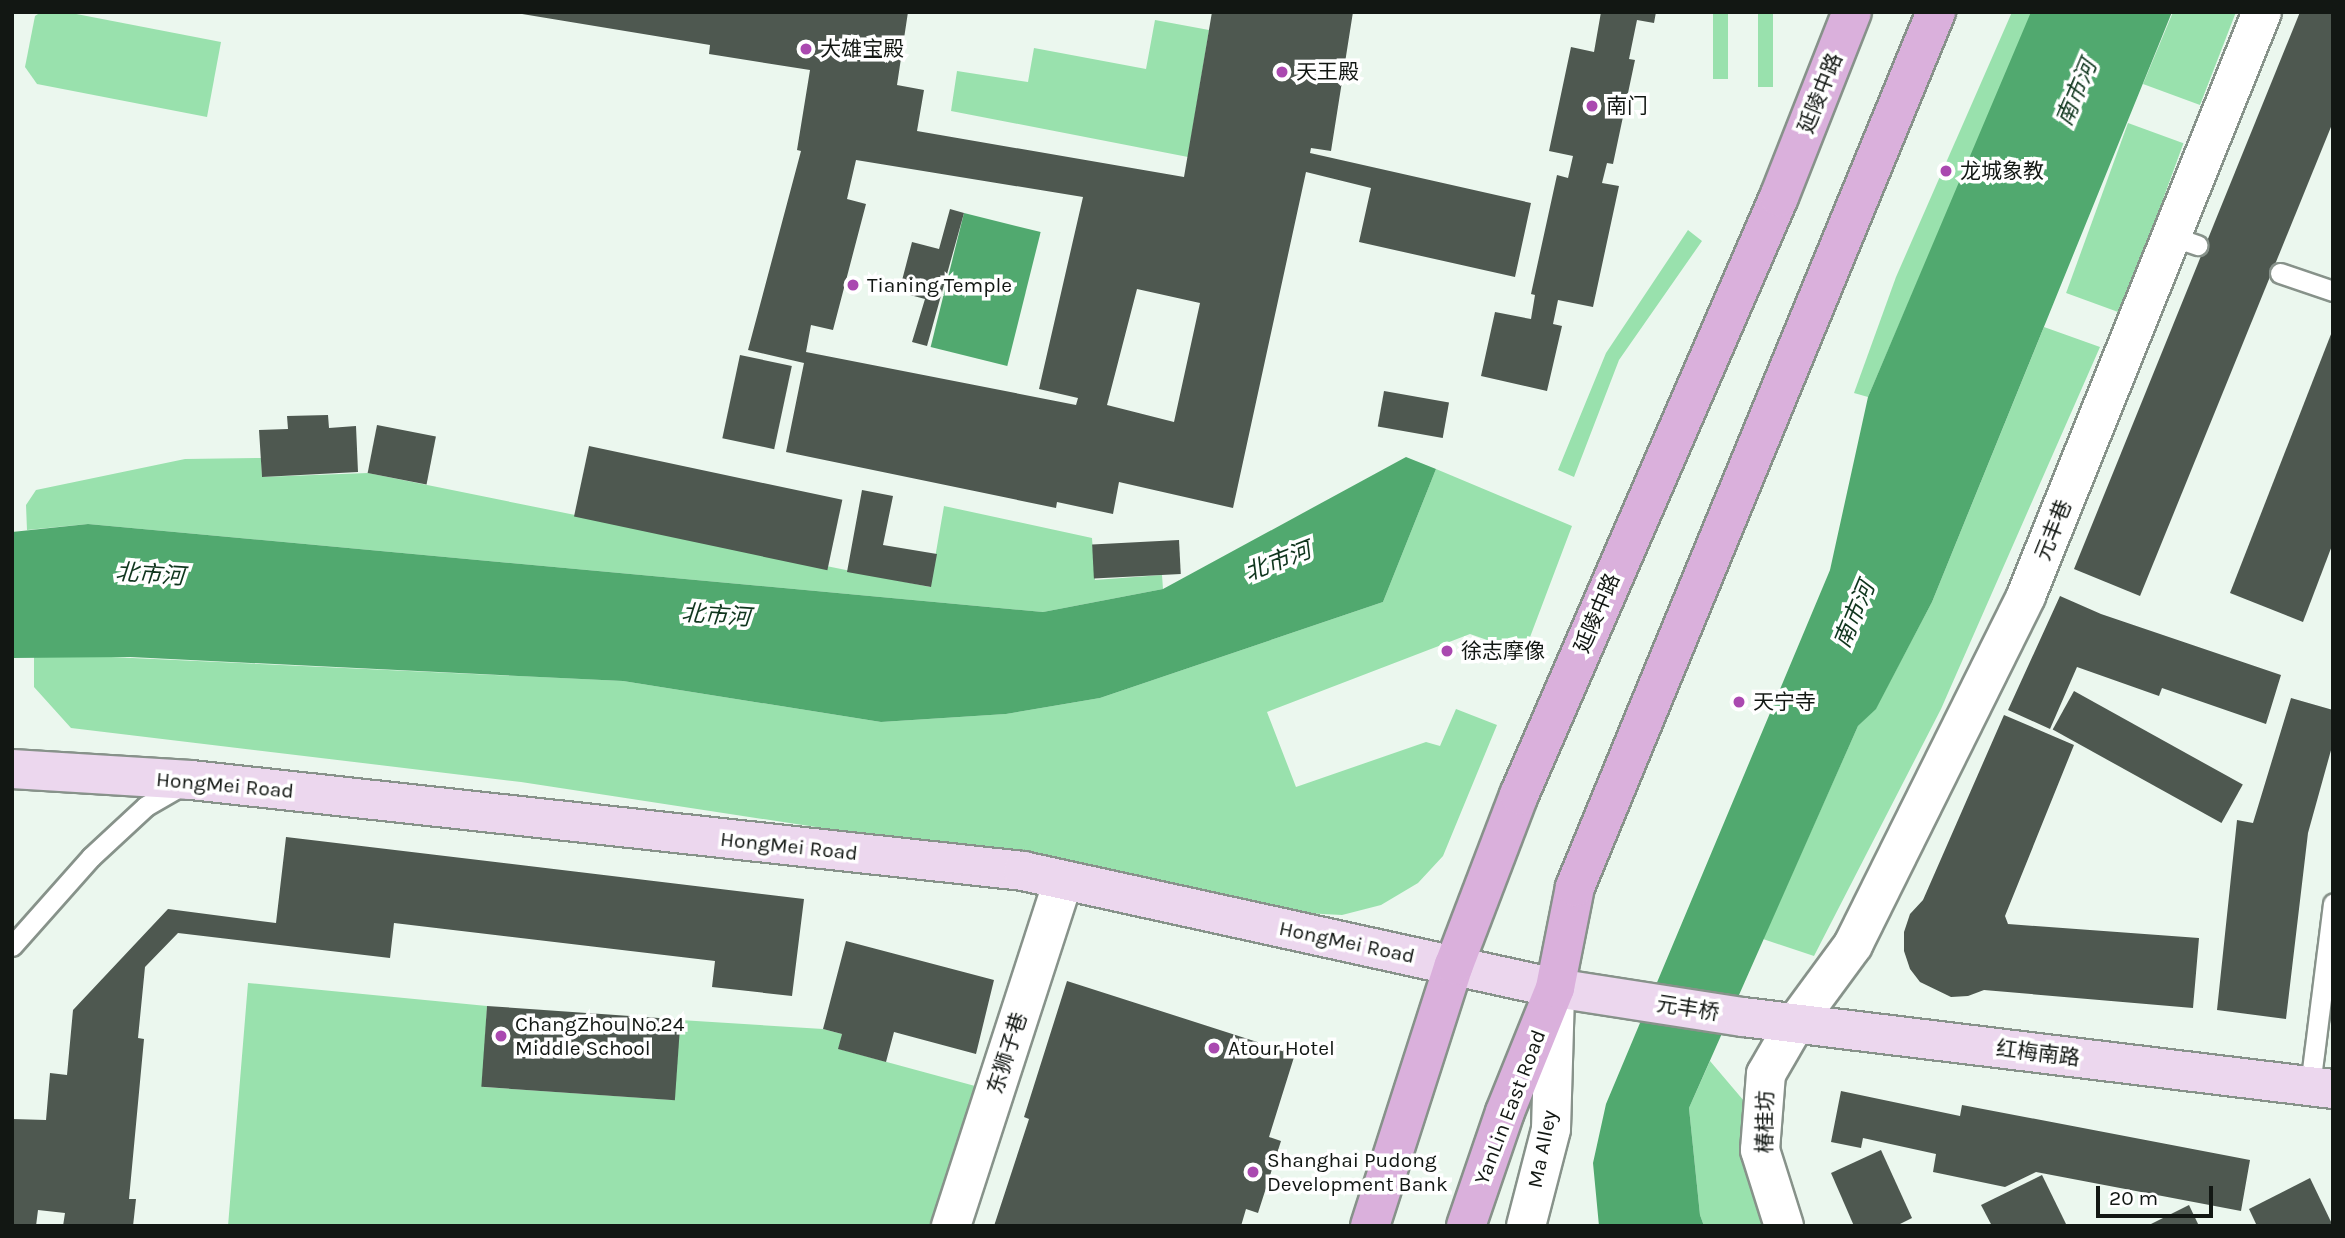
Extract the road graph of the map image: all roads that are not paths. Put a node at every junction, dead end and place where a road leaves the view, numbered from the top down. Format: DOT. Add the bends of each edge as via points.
graph roads {
  1 [pos="1852,12"];
  2 [pos="1936,12"];
  3 [pos="2262,12"];
  4 [pos="2280,274"];
  5 [pos="2333,291"];
  6 [pos="12,769"];
  7 [pos="191,780"];
  8 [pos="1063,881"];
  9 [pos="2333,903"];
  10 [pos="12,946"];
  11 [pos="1454,965"];
  12 [pos="1555,988"];
  13 [pos="1743,1017"];
  14 [pos="1795,1024"];
  15 [pos="2321,1087"];
  16 [pos="951,1226"];
  17 [pos="1370,1226"];
  18 [pos="1466,1226"];
  19 [pos="1526,1226"];
  20 [pos="1784,1226"];
  1 -- 11 [label="main road, 延陵中路" via="1779,197 1519,795"];
  2 -- 12 [label="main road" via="1575,887"];
  3 -- 14 [label="street, 元丰巷" via="2184,241 2026,596 1853,945"];
  4 -- 5 [label="lane"];
  6 -- 7 [label="street, HongMei Road"];
  7 -- 8 [label="street, HongMei Road" via="1023,871"];
  7 -- 10 [label="lane" via="146,806 121,828"];
  8 -- 11 [label="street, HongMei Road"];
  8 -- 16 [label="street, 东狮子巷"];
  9 -- 15 [label="lane"];
  11 -- 12 [label="street, HongMei Road"];
  11 -- 17 [label="main road, 延陵中路"];
  12 -- 13 [label="street, 元丰桥"];
  12 -- 18 [label="main road, YanLin East Road"];
  12 -- 19 [label="street, Ma Alley" via="1551,1129"];
  13 -- 14 [label="street, 红梅南路"];
  14 -- 15 [label="street, 红梅南路"];
  14 -- 20 [label="street, 椿桂坊" via="1766,1074 1760,1150"];
}
